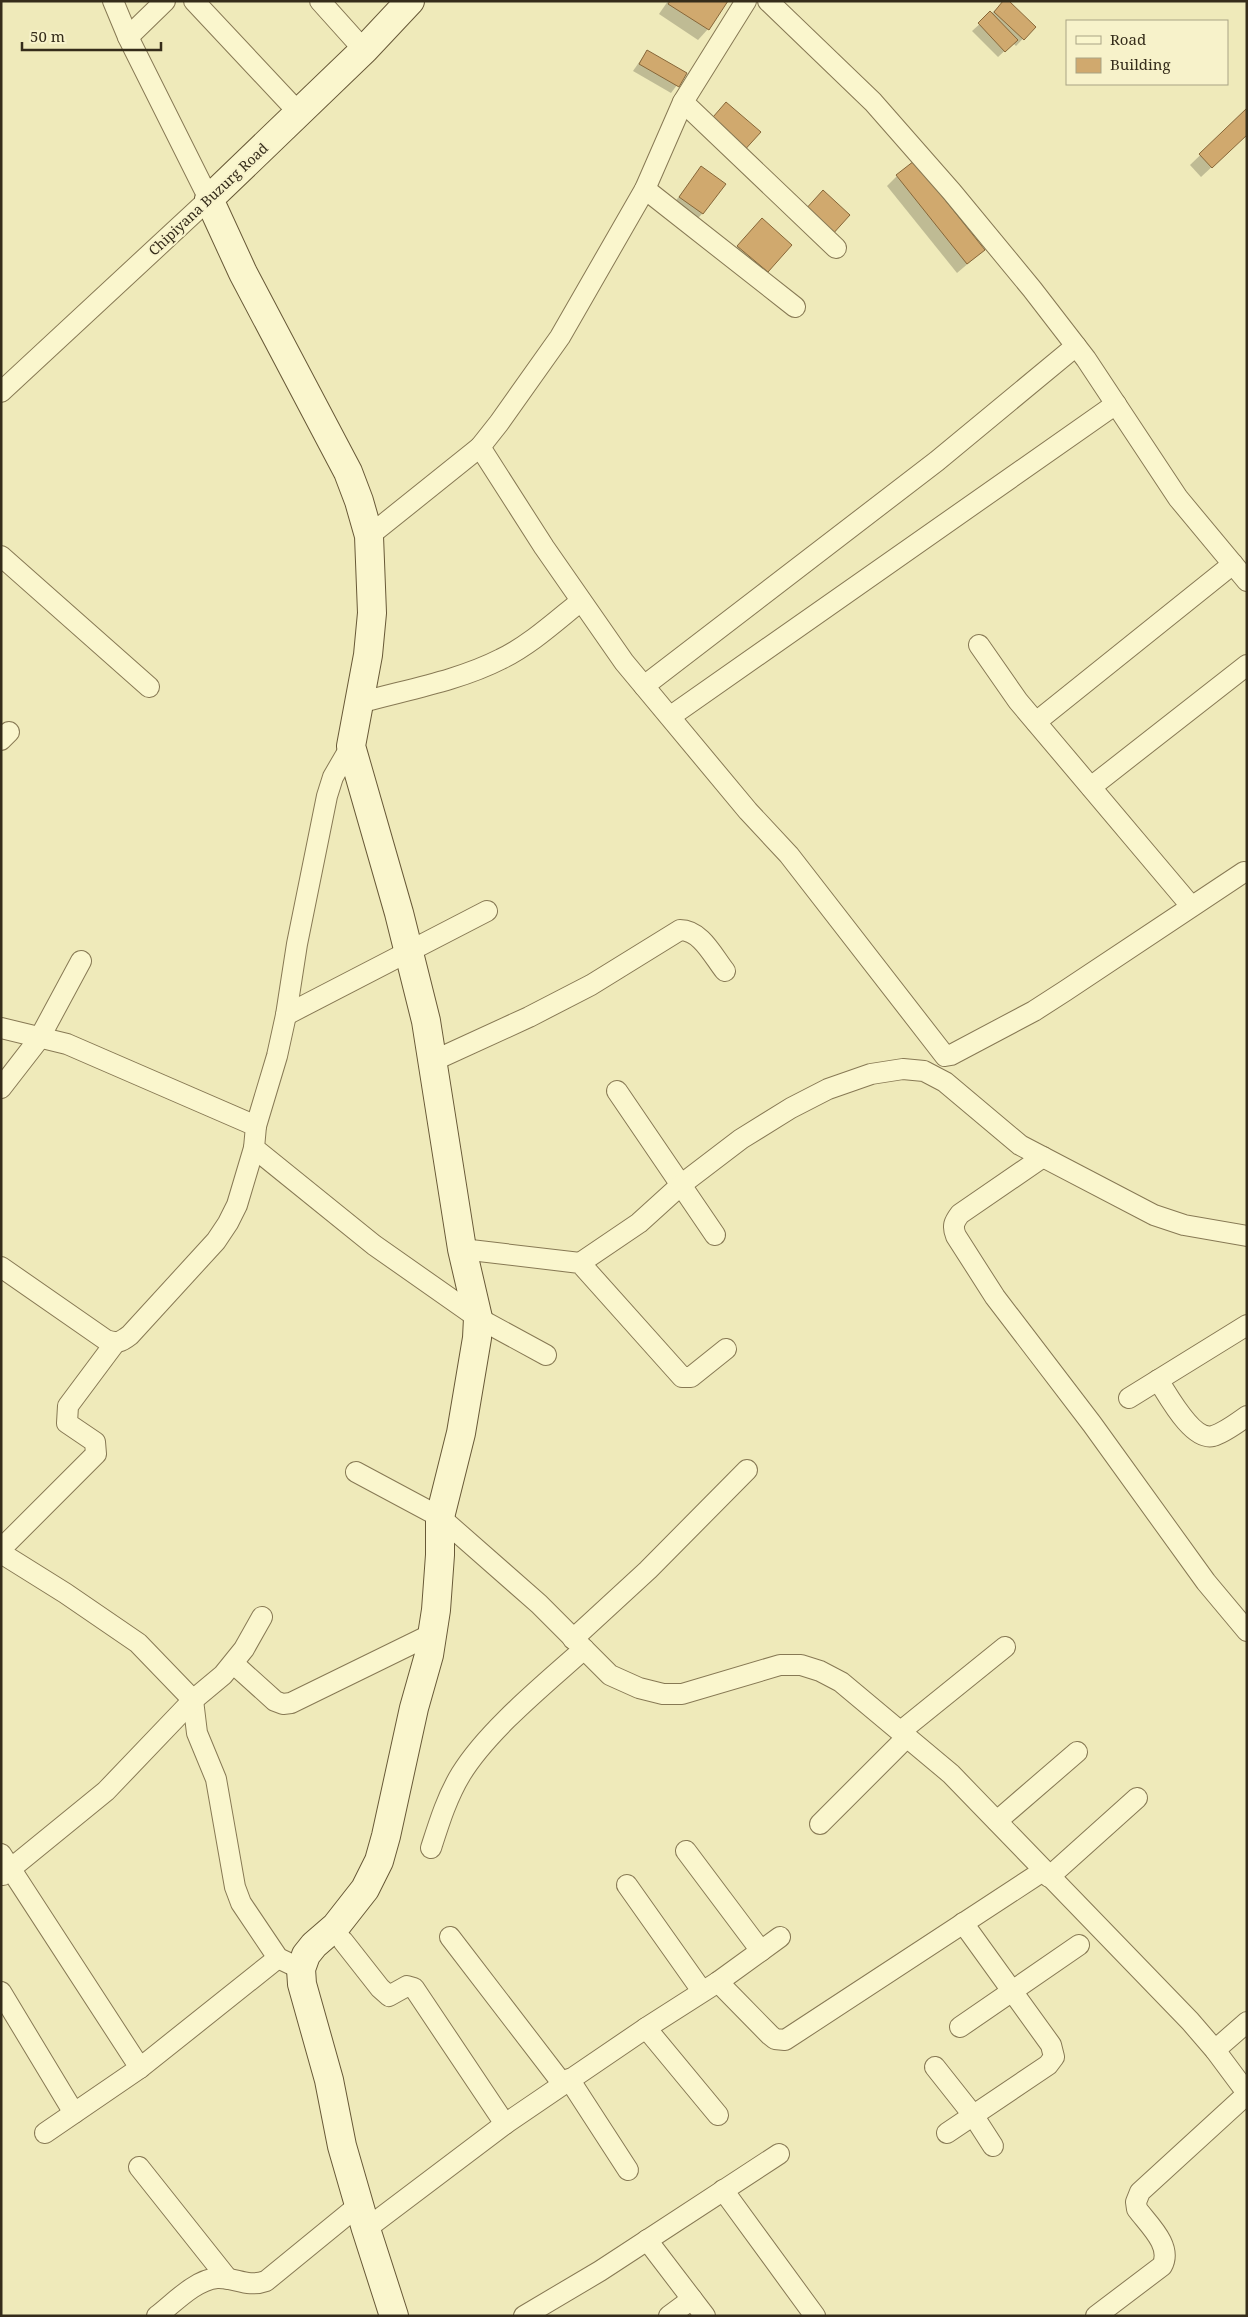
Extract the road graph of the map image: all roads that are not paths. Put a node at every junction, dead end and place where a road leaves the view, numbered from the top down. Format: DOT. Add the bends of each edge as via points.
graph roads {
  1 [pos="113,1"];
  2 [pos="165,1"];
  3 [pos="194,1"];
  4 [pos="320,1"];
  5 [pos="410,1"];
  6 [pos="746,1"];
  7 [pos="768,1"];
  8 [pos="128,37"];
  9 [pos="364,50"];
  10 [pos="683,102"];
  11 [pos="299,113"];
  12 [pos="644,189"];
  13 [pos="210,198"];
  14 [pos="836,248"];
  15 [pos="795,307"];
  16 [pos="1076,346"];
  17 [pos="1,392"];
  18 [pos="1116,404"];
  19 [pos="480,447"];
  20 [pos="369,536"];
  21 [pos="1,556"];
  22 [pos="1233,564"];
  23 [pos="1247,581"];
  24 [pos="581,601"];
  25 [pos="980,645"];
  26 [pos="1247,665"];
  27 [pos="644,686"];
  28 [pos="149,687"];
  29 [pos="359,703"];
  30 [pos="671,716"];
  31 [pos="1036,722"];
  32 [pos="351,746"];
  33 [pos="1091,787"];
  34 [pos="1244,872"];
  35 [pos="1191,906"];
  36 [pos="487,911"];
  37 [pos="409,953"];
  38 [pos="81,961"];
  39 [pos="725,971"];
  40 [pos="286,1015"];
  41 [pos="1,1028"];
  42 [pos="39,1038"];
  43 [pos="945,1056"];
  44 [pos="433,1061"];
  45 [pos="924,1071"];
  46 [pos="1,1088"];
  47 [pos="617,1091"];
  48 [pos="256,1126"];
  49 [pos="254,1148"];
  50 [pos="1042,1157"];
  51 [pos="682,1184"];
  52 [pos="715,1235"];
  53 [pos="1247,1236"];
  54 [pos="462,1249"];
  55 [pos="580,1263"];
  56 [pos="1,1267"];
  57 [pos="478,1318"];
  58 [pos="1247,1325"];
  59 [pos="114,1343"];
  60 [pos="726,1349"];
  61 [pos="546,1355"];
  62 [pos="1158,1380"];
  63 [pos="1130,1398"];
  64 [pos="1247,1416"];
  65 [pos="747,1470"];
  66 [pos="356,1472"];
  67 [pos="440,1517"];
  68 [pos="1,1549"];
  69 [pos="1,1553"];
  70 [pos="262,1617"];
  71 [pos="1247,1631"];
  72 [pos="432,1634"];
  73 [pos="578,1644"];
  74 [pos="1005,1647"];
  75 [pos="234,1664"];
  76 [pos="194,1700"];
  77 [pos="904,1734"];
  78 [pos="1077,1752"];
  79 [pos="1137,1798"];
  80 [pos="997,1821"];
  81 [pos="820,1824"];
  82 [pos="431,1848"];
  83 [pos="686,1850"];
  84 [pos="5,1866"];
  85 [pos="1046,1874"];
  86 [pos="627,1885"];
  87 [pos="963,1923"];
  88 [pos="450,1937"];
  89 [pos="780,1937"];
  90 [pos="343,1941"];
  91 [pos="1078,1945"];
  92 [pos="761,1951"];
  93 [pos="289,1964"];
  94 [pos="710,1986"];
  95 [pos="1011,1990"];
  96 [pos="1,1992"];
  97 [pos="1247,2022"];
  98 [pos="960,2027"];
  99 [pos="646,2028"];
  100 [pos="1215,2050"];
  101 [pos="936,2067"];
  102 [pos="140,2068"];
  103 [pos="565,2081"];
  104 [pos="1247,2094"];
  105 [pos="74,2113"];
  106 [pos="718,2115"];
  107 [pos="973,2115"];
  108 [pos="504,2124"];
  109 [pos="44,2133"];
  110 [pos="947,2133"];
  111 [pos="993,2146"];
  112 [pos="779,2154"];
  113 [pos="139,2167"];
  114 [pos="628,2170"];
  115 [pos="724,2190"];
  116 [pos="362,2217"];
  117 [pos="647,2240"];
  118 [pos="228,2279"];
  119 [pos="692,2298"];
  120 [pos="157,2316"];
  121 [pos="394,2316"];
  122 [pos="524,2316"];
  123 [pos="669,2316"];
  124 [pos="705,2316"];
  125 [pos="815,2316"];
  126 [pos="1096,2316"];
  1 -- 8 [label="street"];
  2 -- 8 [label="street"];
  3 -- 11 [label="street"];
  4 -- 9 [label="street"];
  5 -- 9 [label="street, Chipiyana Buzurg Road"];
  6 -- 10 [label="street"];
  7 -- 16 [label="street" via="873,102 958,199"];
  8 -- 13 [label="street"];
  9 -- 11 [label="street, Chipiyana Buzurg Road"];
  10 -- 12 [label="street"];
  10 -- 14 [label="street"];
  11 -- 13 [label="street, Chipiyana Buzurg Road"];
  12 -- 15 [label="street"];
  12 -- 19 [label="street" via="560,337"];
  13 -- 17 [label="street, Chipiyana Buzurg Road"];
  13 -- 20 [label="street" via="243,273 348,472"];
  16 -- 18 [label="street"];
  16 -- 27 [label="street" via="937,461"];
  18 -- 22 [label="street" via="1178,498"];
  18 -- 30 [label="street"];
  19 -- 20 [label="street"];
  19 -- 24 [label="street"];
  20 -- 29 [label="street" via="372,613"];
  21 -- 28 [label="street"];
  22 -- 23 [label="street"];
  22 -- 31 [label="street"];
  24 -- 27 [label="street"];
  24 -- 29 [label="street" via="520,648 499,660 471,672"];
  25 -- 31 [label="street" via="1011,692"];
  26 -- 33 [label="street"];
  27 -- 30 [label="street"];
  29 -- 32 [label="street"];
  30 -- 43 [label="street" via="748,812 789,855"];
  31 -- 33 [label="street"];
  32 -- 37 [label="street"];
  32 -- 40 [label="street" via="333,777 327,796"];
  33 -- 35 [label="street"];
  34 -- 35 [label="street"];
  35 -- 43 [label="street" via="1034,1010"];
  36 -- 37 [label="street"];
  37 -- 40 [label="street"];
  37 -- 44 [label="street"];
  38 -- 42 [label="street"];
  39 -- 44 [label="street" via="698,936 689,930 680,930 591,985"];
  40 -- 48 [label="street"];
  41 -- 42 [label="street"];
  42 -- 46 [label="street"];
  42 -- 48 [label="street" via="67,1044"];
  43 -- 45 [label="street"];
  44 -- 54 [label="street"];
  45 -- 50 [label="street" via="945,1082 1020,1145"];
  45 -- 51 [label="street" via="903,1069 871,1074 828,1089 741,1139"];
  47 -- 51 [label="street"];
  48 -- 49 [label="street"];
  49 -- 57 [label="street" via="374,1245"];
  49 -- 59 [label="street" via="237,1205 216,1241 130,1335 122,1342"];
  50 -- 53 [label="street" via="1184,1226"];
  50 -- 71 [label="street" via="960,1214 953,1228 956,1236 994,1297 1092,1424 1206,1582"];
  51 -- 52 [label="street"];
  51 -- 55 [label="street" via="640,1223"];
  54 -- 55 [label="street"];
  54 -- 57 [label="street"];
  55 -- 60 [label="street" via="682,1377 691,1377"];
  56 -- 59 [label="street"];
  57 -- 61 [label="street"];
  57 -- 67 [label="street" via="461,1432"];
  58 -- 62 [label="street"];
  59 -- 68 [label="street" via="66,1412 67,1423 95,1442 96,1454"];
  62 -- 63 [label="street"];
  62 -- 64 [label="street" via="1192,1429 1200,1435 1215,1436"];
  65 -- 73 [label="street"];
  66 -- 67 [label="street"];
  67 -- 72 [label="street" via="440,1555"];
  67 -- 73 [label="street" via="540,1604"];
  69 -- 76 [label="street" via="138,1643"];
  70 -- 75 [label="street"];
  72 -- 75 [label="street" via="291,1703 275,1701"];
  72 -- 93 [label="street" via="378,1861 364,1889 336,1926 306,1955"];
  73 -- 77 [label="street" via="610,1675 663,1694 682,1694 780,1665 801,1665 841,1682"];
  73 -- 82 [label="street" via="472,1759 451,1794"];
  74 -- 77 [label="street"];
  75 -- 76 [label="street"];
  76 -- 84 [label="street" via="106,1791"];
  76 -- 93 [label="street" via="196,1733 216,1779 235,1887 241,1903"];
  77 -- 80 [label="street"];
  77 -- 81 [label="street"];
  78 -- 80 [label="street"];
  79 -- 85 [label="street"];
  80 -- 85 [label="street"];
  83 -- 92 [label="street"];
  84 -- 102 [label="street"];
  85 -- 87 [label="street"];
  85 -- 100 [label="street"];
  86 -- 94 [label="street"];
  87 -- 94 [label="street" via="785,2040 770,2036"];
  87 -- 95 [label="street"];
  88 -- 103 [label="street"];
  89 -- 92 [label="street"];
  90 -- 108 [label="street" via="389,1996 406,1986 414,1988"];
  91 -- 95 [label="street"];
  92 -- 94 [label="street"];
  93 -- 102 [label="street"];
  93 -- 116 [label="street" via="302,1984"];
  94 -- 99 [label="street"];
  95 -- 98 [label="street"];
  95 -- 107 [label="street" via="1051,2045 1054,2056 1052,2061"];
  96 -- 105 [label="street"];
  97 -- 100 [label="street"];
  99 -- 103 [label="street"];
  99 -- 106 [label="street"];
  100 -- 104 [label="street"];
  101 -- 107 [label="street"];
  102 -- 105 [label="street"];
  103 -- 108 [label="street"];
  103 -- 114 [label="street"];
  104 -- 126 [label="street" via="1140,2192 1137,2209 1165,2249 1165,2261"];
  105 -- 109 [label="street"];
  107 -- 110 [label="street"];
  107 -- 111 [label="street"];
  108 -- 116 [label="street"];
  112 -- 115 [label="street"];
  113 -- 118 [label="street"];
  115 -- 117 [label="street"];
  115 -- 125 [label="street"];
  116 -- 118 [label="street" via="266,2281 248,2285"];
  116 -- 121 [label="street"];
  117 -- 119 [label="street"];
  117 -- 122 [label="street"];
  118 -- 120 [label="street" via="205,2281"];
  119 -- 123 [label="street"];
  119 -- 124 [label="street"];
}
